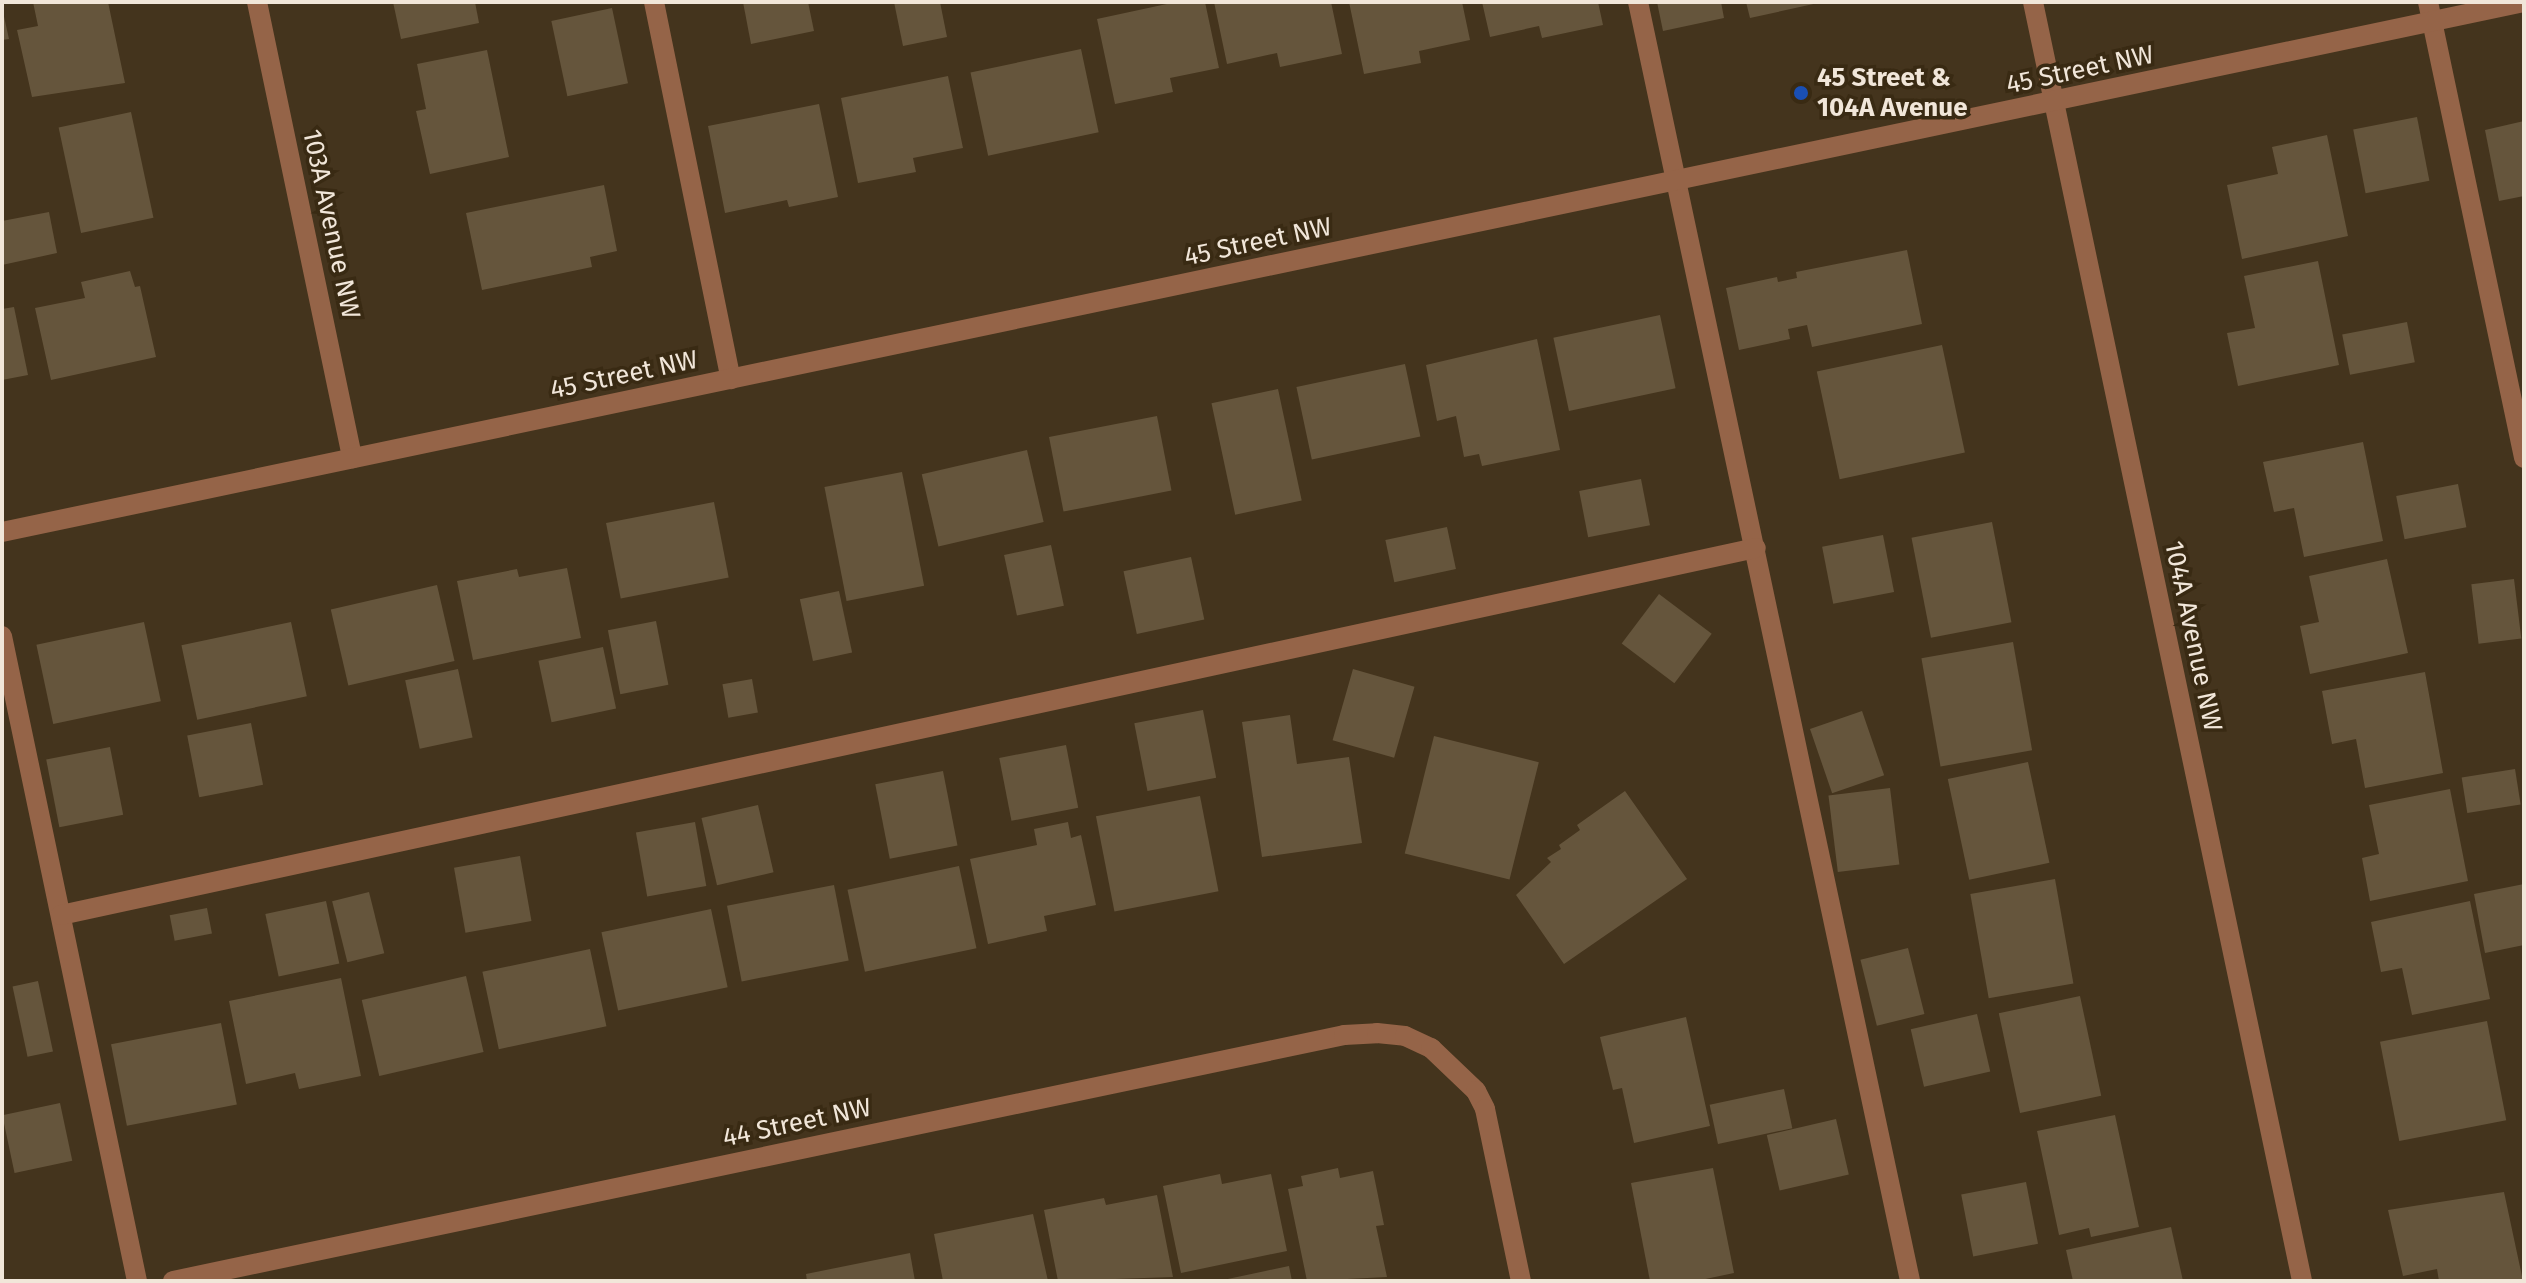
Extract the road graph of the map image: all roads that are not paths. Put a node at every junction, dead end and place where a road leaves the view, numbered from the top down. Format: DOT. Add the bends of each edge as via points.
graph roads {
  1 [pos="257,2"];
  2 [pos="654,2"];
  3 [pos="1638,2"];
  4 [pos="2033,2"];
  5 [pos="2524,2"];
  6 [pos="2430,12"];
  7 [pos="2054,102"];
  8 [pos="1678,181"];
  9 [pos="731,379"];
  10 [pos="352,458"];
  11 [pos="2524,458"];
  12 [pos="2,532"];
  13 [pos="1756,548"];
  14 [pos="2,636"];
  15 [pos="61,915"];
  16 [pos="137,1281"];
  17 [pos="173,1281"];
  18 [pos="1521,1281"];
  19 [pos="1910,1281"];
  20 [pos="2302,1281"];
  1 -- 10 [label="street, 103A Avenue NW"];
  2 -- 9 [label="street"];
  3 -- 8 [label="street"];
  4 -- 7 [label="street, 104A Avenue NW"];
  5 -- 6 [label="street, 45 Street NW"];
  6 -- 7 [label="street, 45 Street NW"];
  6 -- 11 [label="street"];
  7 -- 8 [label="street, 45 Street NW"];
  7 -- 20 [label="street, 104A Avenue NW"];
  8 -- 9 [label="street, 45 Street NW"];
  8 -- 13 [label="street"];
  9 -- 10 [label="street, 45 Street NW"];
  10 -- 12 [label="street, 45 Street NW"];
  13 -- 15 [label="street"];
  13 -- 19 [label="street"];
  14 -- 15 [label="street"];
  15 -- 16 [label="street"];
  17 -- 18 [label="street, 44 Street NW" via="1344,1035 1405,1036 1431,1048 1467,1077 1485,1109"];
}
